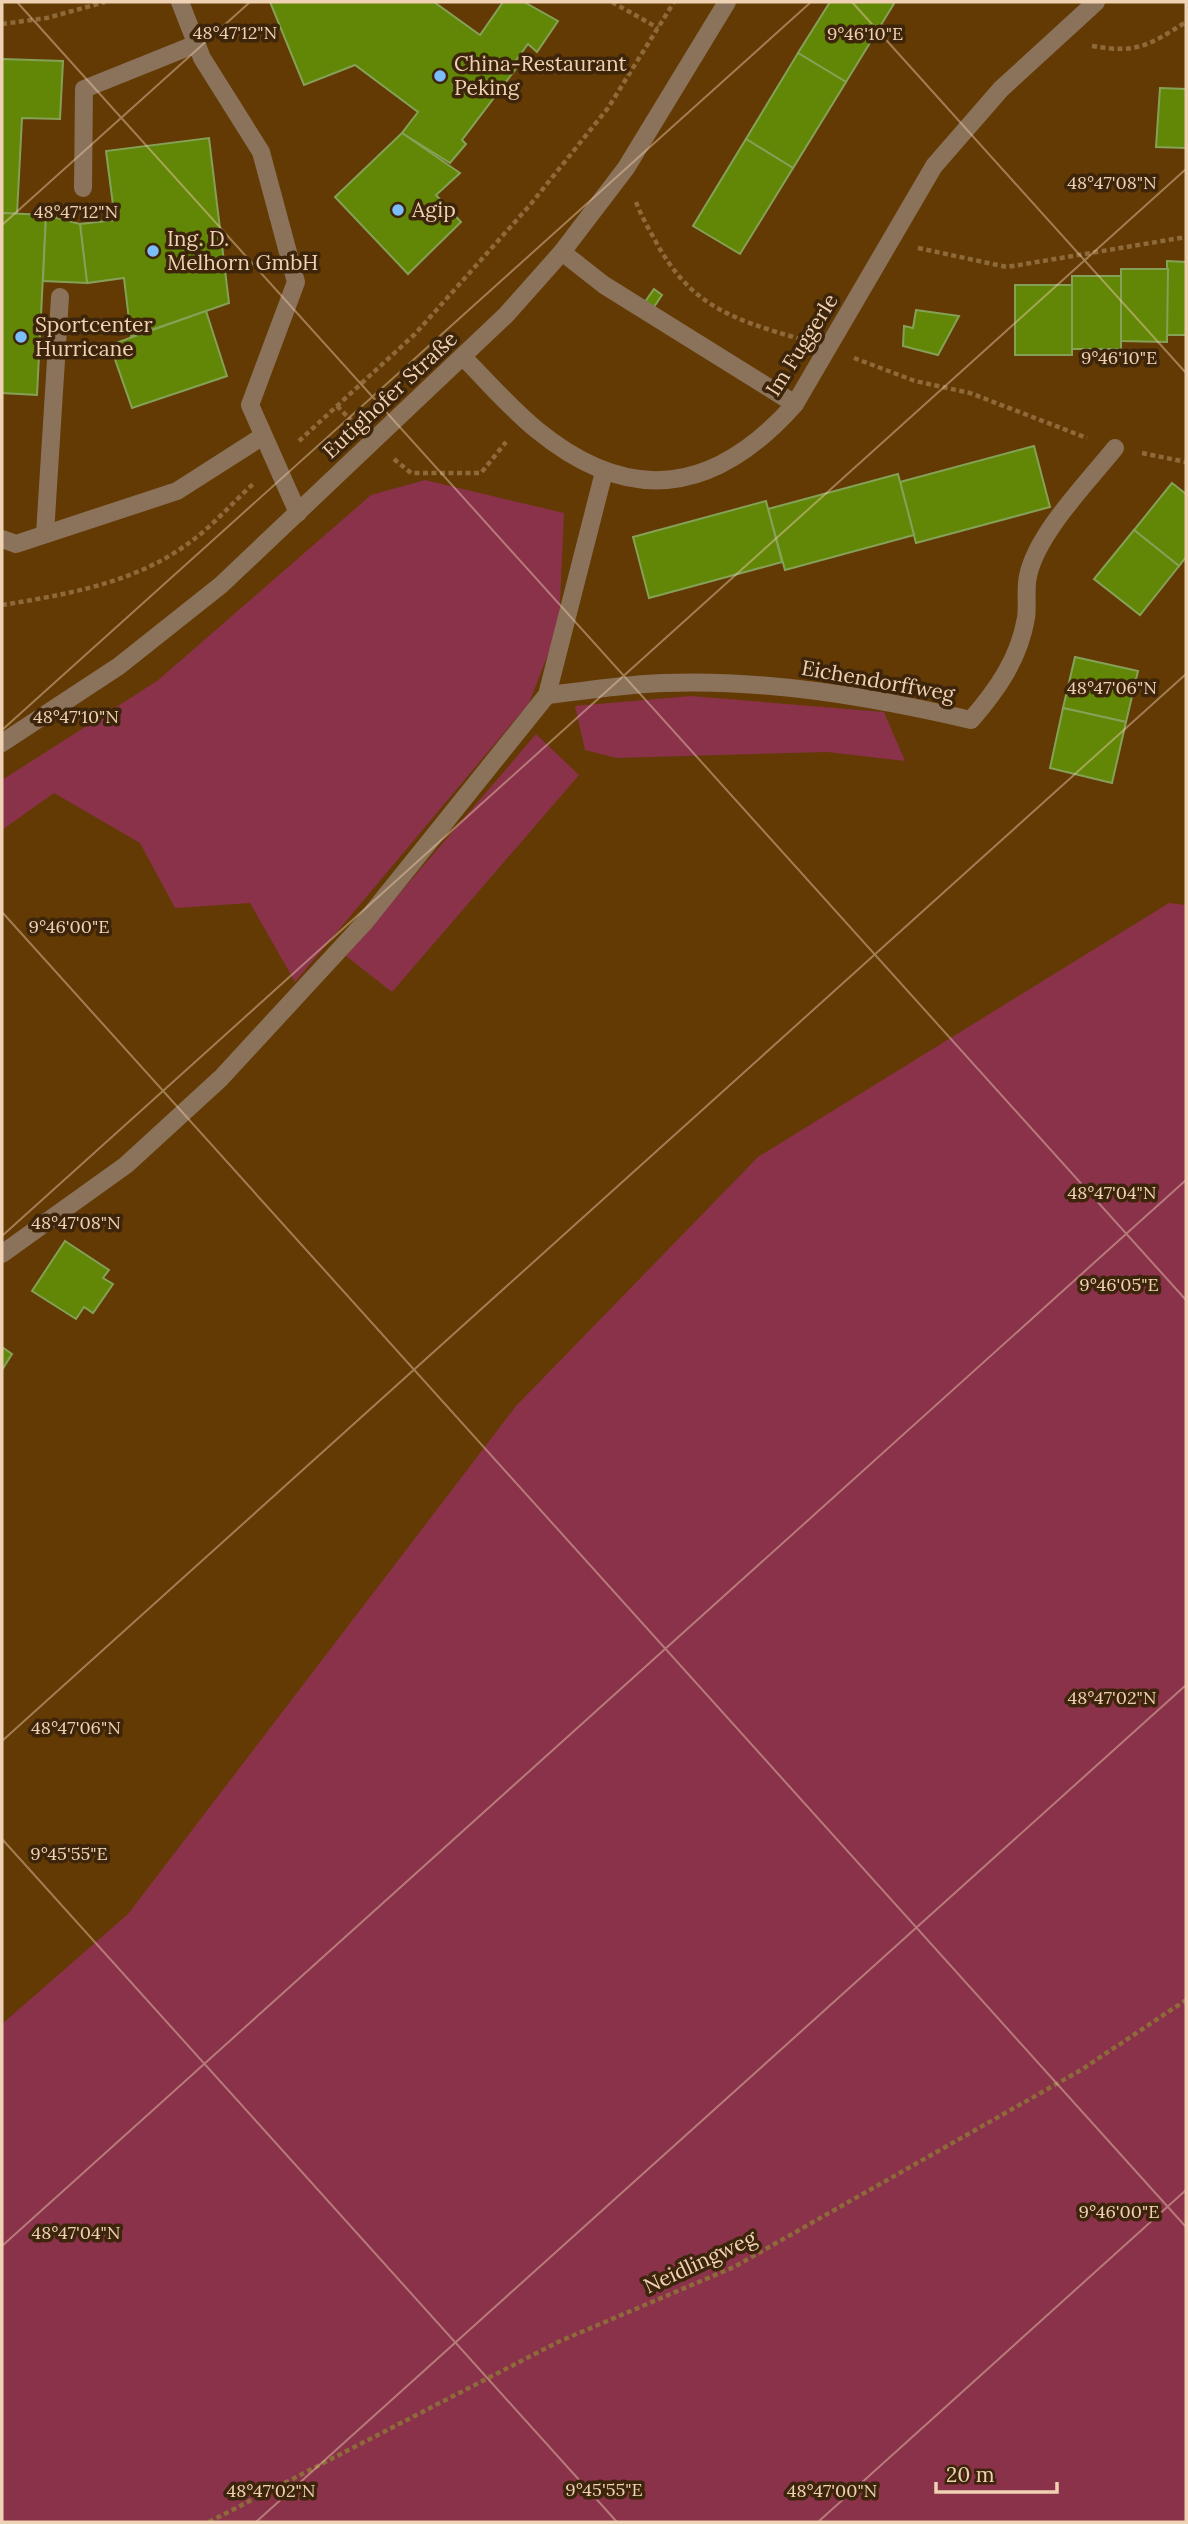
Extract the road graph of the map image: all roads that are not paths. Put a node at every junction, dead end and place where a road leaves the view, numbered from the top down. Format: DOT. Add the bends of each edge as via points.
graph roads {
  1 [pos="180,2"];
  2 [pos="727,2"];
  3 [pos="1096,2"];
  4 [pos="196,44"];
  5 [pos="83,188"];
  6 [pos="562,251"];
  7 [pos="61,297"];
  8 [pos="464,358"];
  9 [pos="795,404"];
  10 [pos="263,436"];
  11 [pos="1115,448"];
  12 [pos="604,472"];
  13 [pos="298,513"];
  14 [pos="45,534"];
  15 [pos="2,539"];
  16 [pos="547,695"];
  17 [pos="2,743"];
  18 [pos="2,1254"];
  1 -- 4 [label="street"];
  2 -- 6 [label="street, Eutighofer Straße" via="626,168"];
  3 -- 9 [label="street, Im Fuggerle" via="1001,89 942,156"];
  4 -- 5 [label="street" via="84,89"];
  4 -- 10 [label="street" via="261,152 296,282 250,405"];
  6 -- 8 [label="street, Eutighofer Straße"];
  6 -- 9 [label="street" via="604,285"];
  7 -- 14 [label="street"];
  8 -- 12 [label="street, Im Fuggerle" via="538,431"];
  8 -- 13 [label="street, Eutighofer Straße"];
  9 -- 12 [label="street, Im Fuggerle" via="767,435 731,460 694,475 647,481"];
  10 -- 13 [label="street"];
  10 -- 14 [label="street" via="177,491"];
  11 -- 16 [label="street, Eichendorffweg" via="1043,540 1028,575 1020,644 999,689 971,720 891,702 778,687 665,683"];
  12 -- 16 [label="street"];
  13 -- 17 [label="street, Eutighofer Straße" via="221,585 119,666"];
  14 -- 15 [label="street" via="16,544"];
  16 -- 18 [label="street" via="364,923 221,1078 126,1165"];
}
